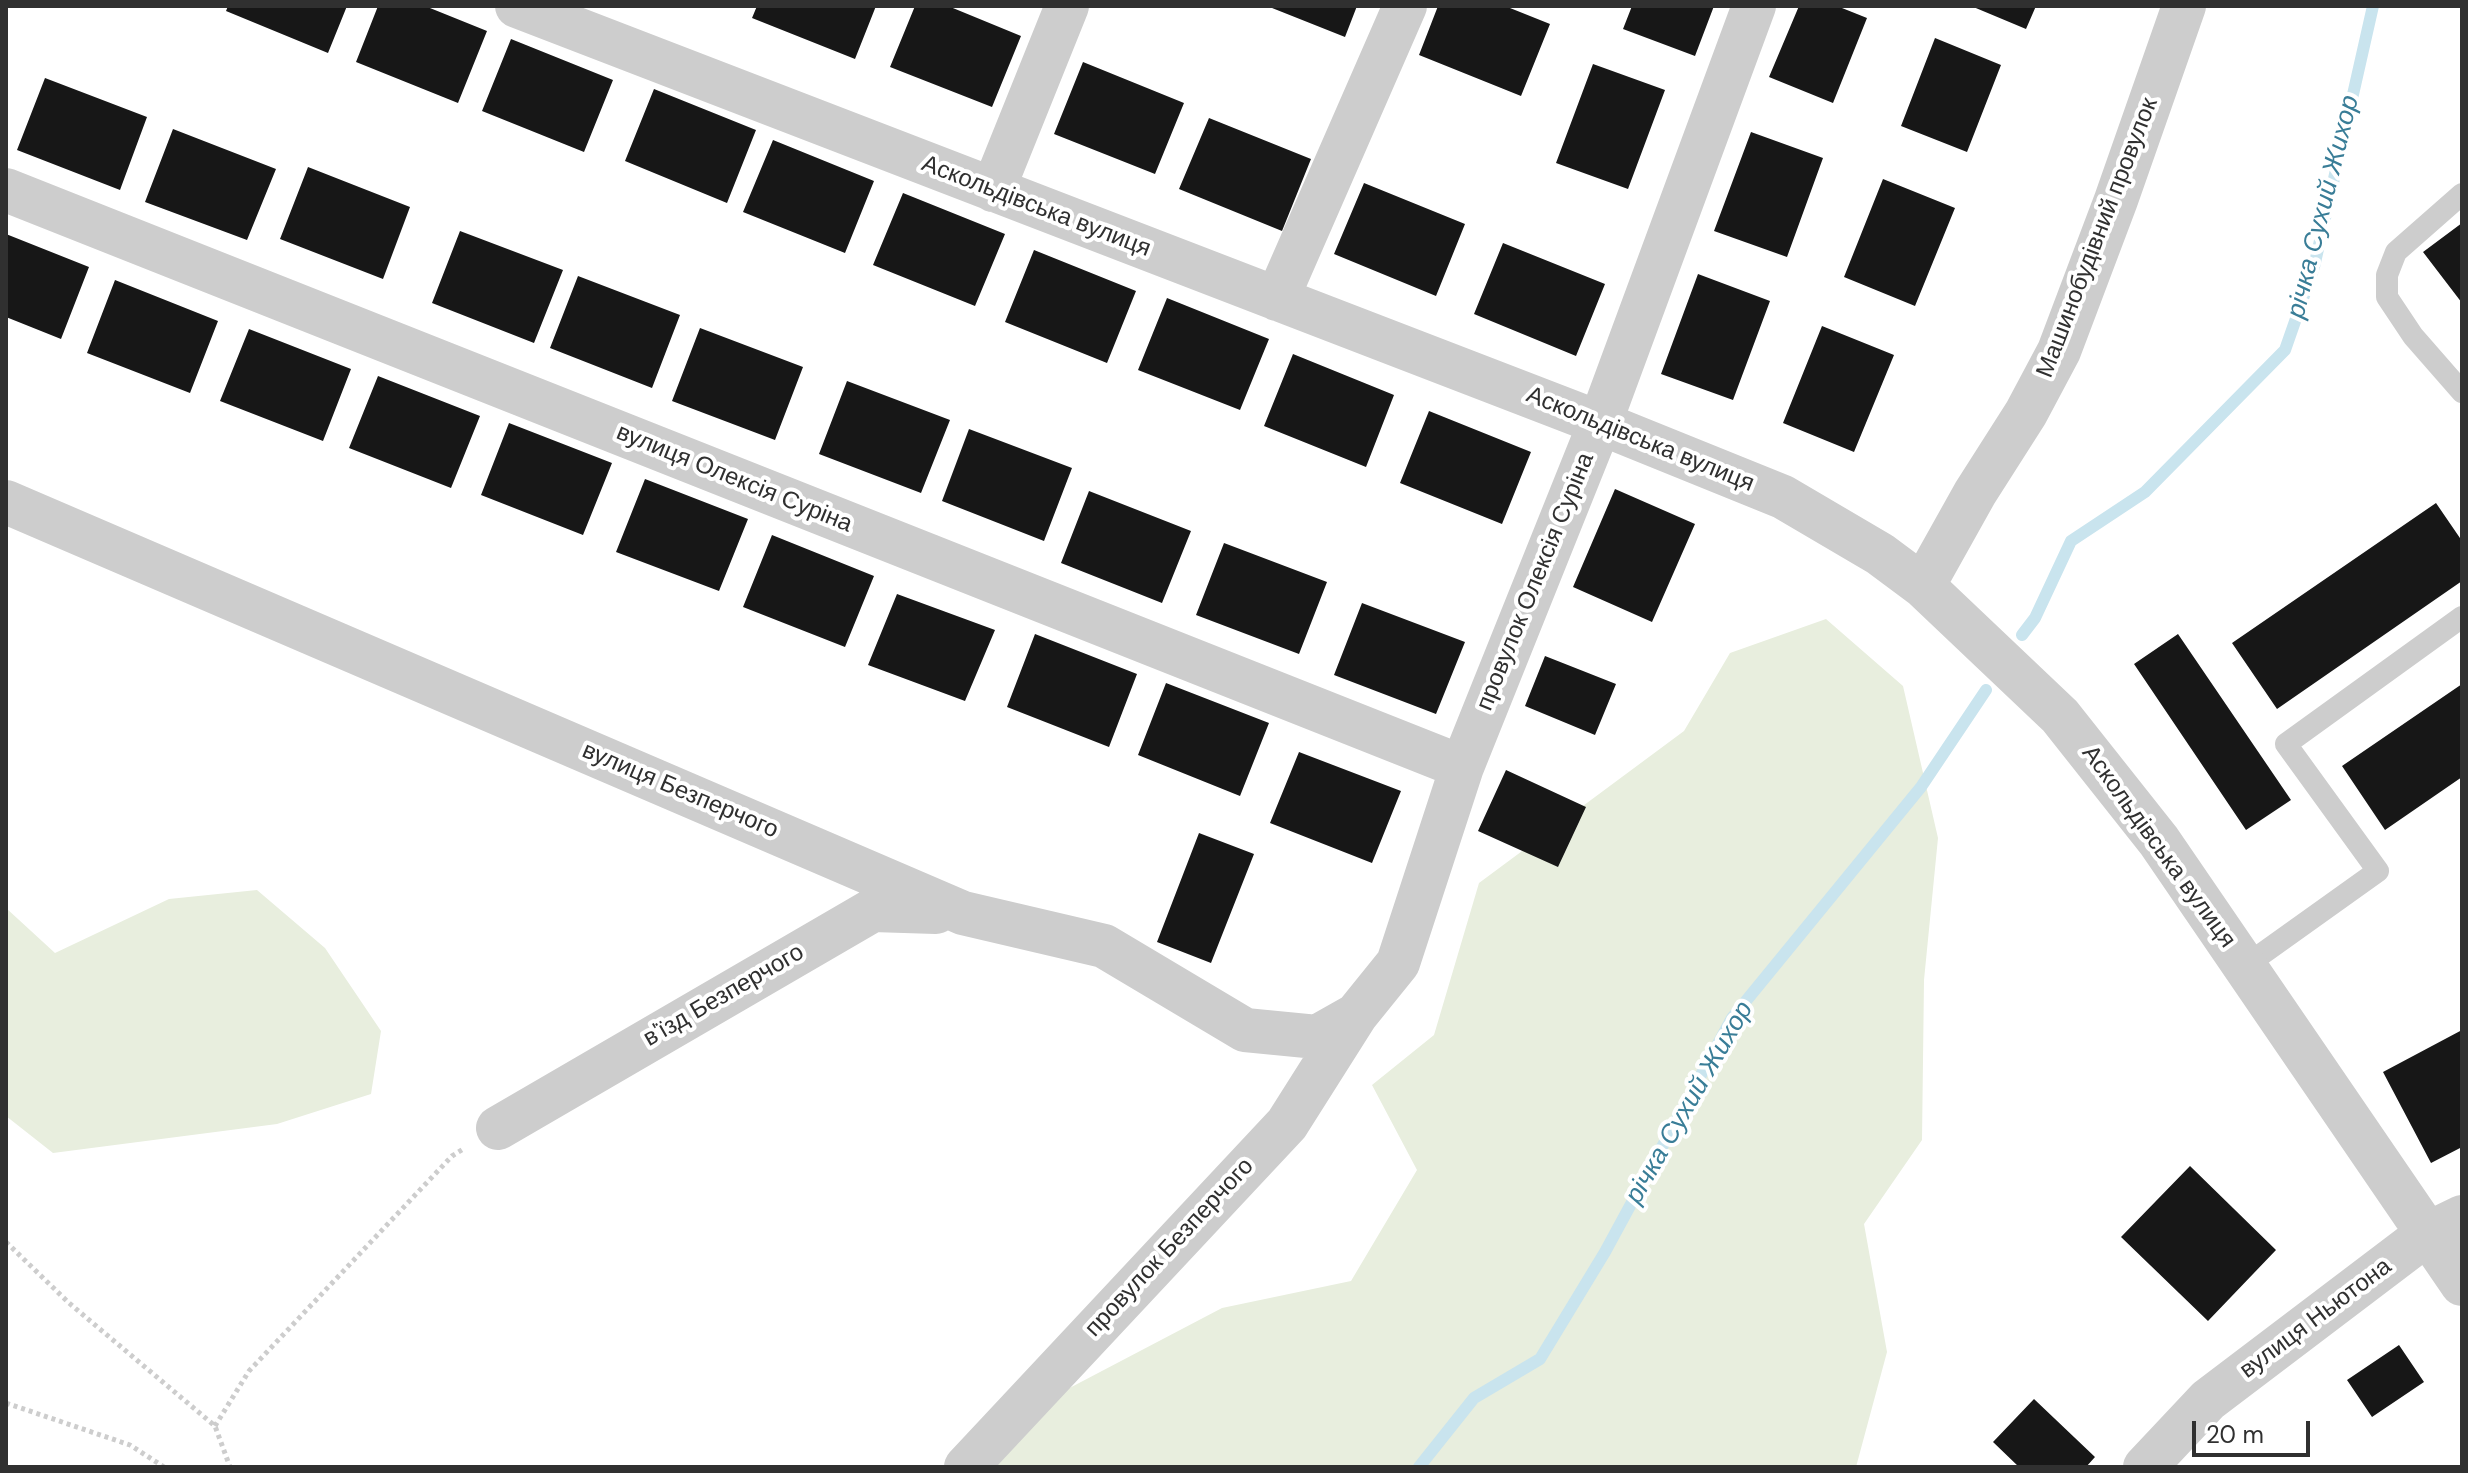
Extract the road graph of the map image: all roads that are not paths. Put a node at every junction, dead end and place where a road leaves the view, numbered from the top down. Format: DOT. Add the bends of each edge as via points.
graph roads {
  1 [pos="517,6"];
  2 [pos="1067,6"];
  3 [pos="1405,6"];
  4 [pos="1754,6"];
  5 [pos="2184,6"];
  6 [pos="6,190"];
  7 [pos="993,190"];
  8 [pos="2462,194"];
  9 [pos="1277,299"];
  10 [pos="2462,392"];
  11 [pos="1600,423"];
  12 [pos="6,502"];
  13 [pos="1923,586"];
  14 [pos="2462,617"];
  15 [pos="1462,767"];
  16 [pos="963,913"];
  17 [pos="2245,966"];
  18 [pos="1356,1015"];
  19 [pos="498,1128"];
  20 [pos="2444,1226"];
  21 [pos="2462,1284"];
  22 [pos="966,1467"];
  23 [pos="2145,1467"];
  1 -- 7 [label="street, Аскольдівська вулиця"];
  2 -- 7 [label="street"];
  3 -- 9 [label="street"];
  4 -- 11 [label="street, провулок Олексія Суріна"];
  5 -- 13 [label="street, Машинобудівний провулок" via="2059,351"];
  6 -- 15 [label="street, вулиця Олексія Суріна"];
  7 -- 9 [label="street, Аскольдівська вулиця"];
  8 -- 10 [label="lane" via="2396,252 2387,275 2387,297"];
  9 -- 11 [label="street, Аскольдівська вулиця"];
  11 -- 13 [label="street, Аскольдівська вулиця" via="1783,497"];
  11 -- 15 [label="street, провулок Олексія Суріна"];
  12 -- 16 [label="street, вулиця Безперчого"];
  13 -- 17 [label="street, Аскольдівська вулиця" via="2060,716 2159,841"];
  14 -- 17 [label="lane" via="2286,744 2378,871"];
  15 -- 18 [label="street, провулок Олексія Суріна" via="1398,963"];
  16 -- 18 [label="street, вулиця Безперчого" via="1104,946 1245,1030 1317,1037"];
  16 -- 19 [label="street, в'їзд Безперчого" via="873,910"];
  17 -- 20 [label="street, Аскольдівська вулиця"];
  18 -- 22 [label="street, провулок Безперчого" via="1287,1124"];
  20 -- 21 [label="street, Аскольдівська вулиця"];
  20 -- 23 [label="street, вулиця Ньютона" via="2208,1400"];
}
